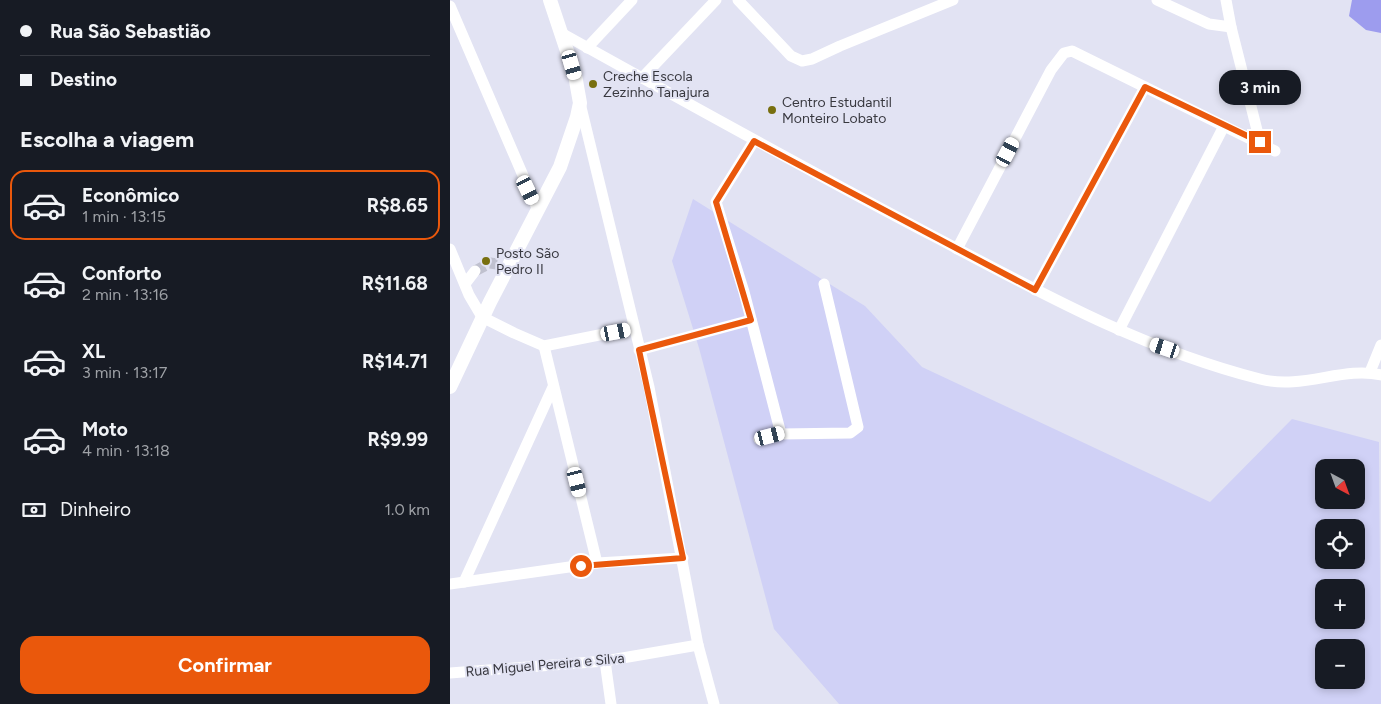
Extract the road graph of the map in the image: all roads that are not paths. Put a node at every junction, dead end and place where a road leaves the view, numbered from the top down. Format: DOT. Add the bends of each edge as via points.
graph roads {
  1 [pos="550,0"];
  2 [pos="632,0"];
  3 [pos="716,0"];
  4 [pos="738,0"];
  5 [pos="953,0"];
  6 [pos="1157,0"];
  7 [pos="1226,0"];
  8 [pos="450,6"];
  9 [pos="1232,27"];
  10 [pos="563,34"];
  11 [pos="587,48"];
  12 [pos="642,78"];
  13 [pos="1145,87"];
  14 [pos="580,102"];
  15 [pos="1224,126"];
  16 [pos="754,141"];
  17 [pos="1260,142"];
  18 [pos="1275,151"];
  19 [pos="537,208"];
  20 [pos="450,249"];
  21 [pos="957,249"];
  22 [pos="475,271"];
  23 [pos="465,284"];
  24 [pos="824,284"];
  25 [pos="1035,290"];
  26 [pos="482,317"];
  27 [pos="751,320"];
  28 [pos="634,328"];
  29 [pos="1119,330"];
  30 [pos="1381,344"];
  31 [pos="544,346"];
  32 [pos="639,350"];
  33 [pos="1376,374"];
  34 [pos="450,387"];
  35 [pos="553,387"];
  36 [pos="781,434"];
  37 [pos="759,439"];
  38 [pos="683,558"];
  39 [pos="597,563"];
  40 [pos="464,582"];
  41 [pos="450,584"];
  42 [pos="698,645"];
  43 [pos="605,661"];
  44 [pos="450,673"];
  45 [pos="611,704"];
  46 [pos="714,704"];
  1 -- 10 [label="main road"];
  2 -- 11 [label="street"];
  3 -- 12 [label="street"];
  4 -- 5 [label="street" via="791,56 802,62"];
  6 -- 9 [label="street" via="1209,24"];
  7 -- 9 [label="street"];
  8 -- 19 [label="street"];
  9 -- 17 [label="street"];
  10 -- 11 [label="street"];
  10 -- 14 [label="main road"];
  11 -- 12 [label="street"];
  12 -- 16 [label="street"];
  13 -- 15 [label="street"];
  13 -- 21 [label="street" via="1072,51 1064,53 1051,70"];
  13 -- 25 [label="street"];
  14 -- 19 [label="main road" via="560,167"];
  14 -- 28 [label="street"];
  15 -- 17 [label="street"];
  15 -- 29 [label="street"];
  16 -- 21 [label="street"];
  16 -- 27 [label="street" via="716,202"];
  17 -- 18 [label="street"];
  19 -- 26 [label="main road" via="503,265"];
  20 -- 23 [label="street"];
  21 -- 25 [label="street"];
  22 -- 23 [label="street"];
  23 -- 26 [label="street"];
  24 -- 36 [label="street" via="858,427 850,433"];
  25 -- 29 [label="street"];
  26 -- 31 [label="street"];
  26 -- 34 [label="main road"];
  27 -- 32 [label="street"];
  27 -- 36 [label="street"];
  28 -- 31 [label="street"];
  28 -- 32 [label="street"];
  29 -- 33 [label="street" via="1213,364 1279,382"];
  30 -- 33 [label="street"];
  31 -- 35 [label="street"];
  32 -- 38 [label="street"];
  35 -- 39 [label="street"];
  35 -- 40 [label="street"];
  36 -- 37 [label="street"];
  38 -- 39 [label="street"];
  38 -- 42 [label="street"];
  39 -- 40 [label="street"];
  40 -- 41 [label="street"];
  42 -- 43 [label="street, Rua Miguel Pereira e Silva"];
  42 -- 46 [label="street"];
  43 -- 44 [label="street, Rua Miguel Pereira e Silva"];
  43 -- 45 [label="street"];
}
